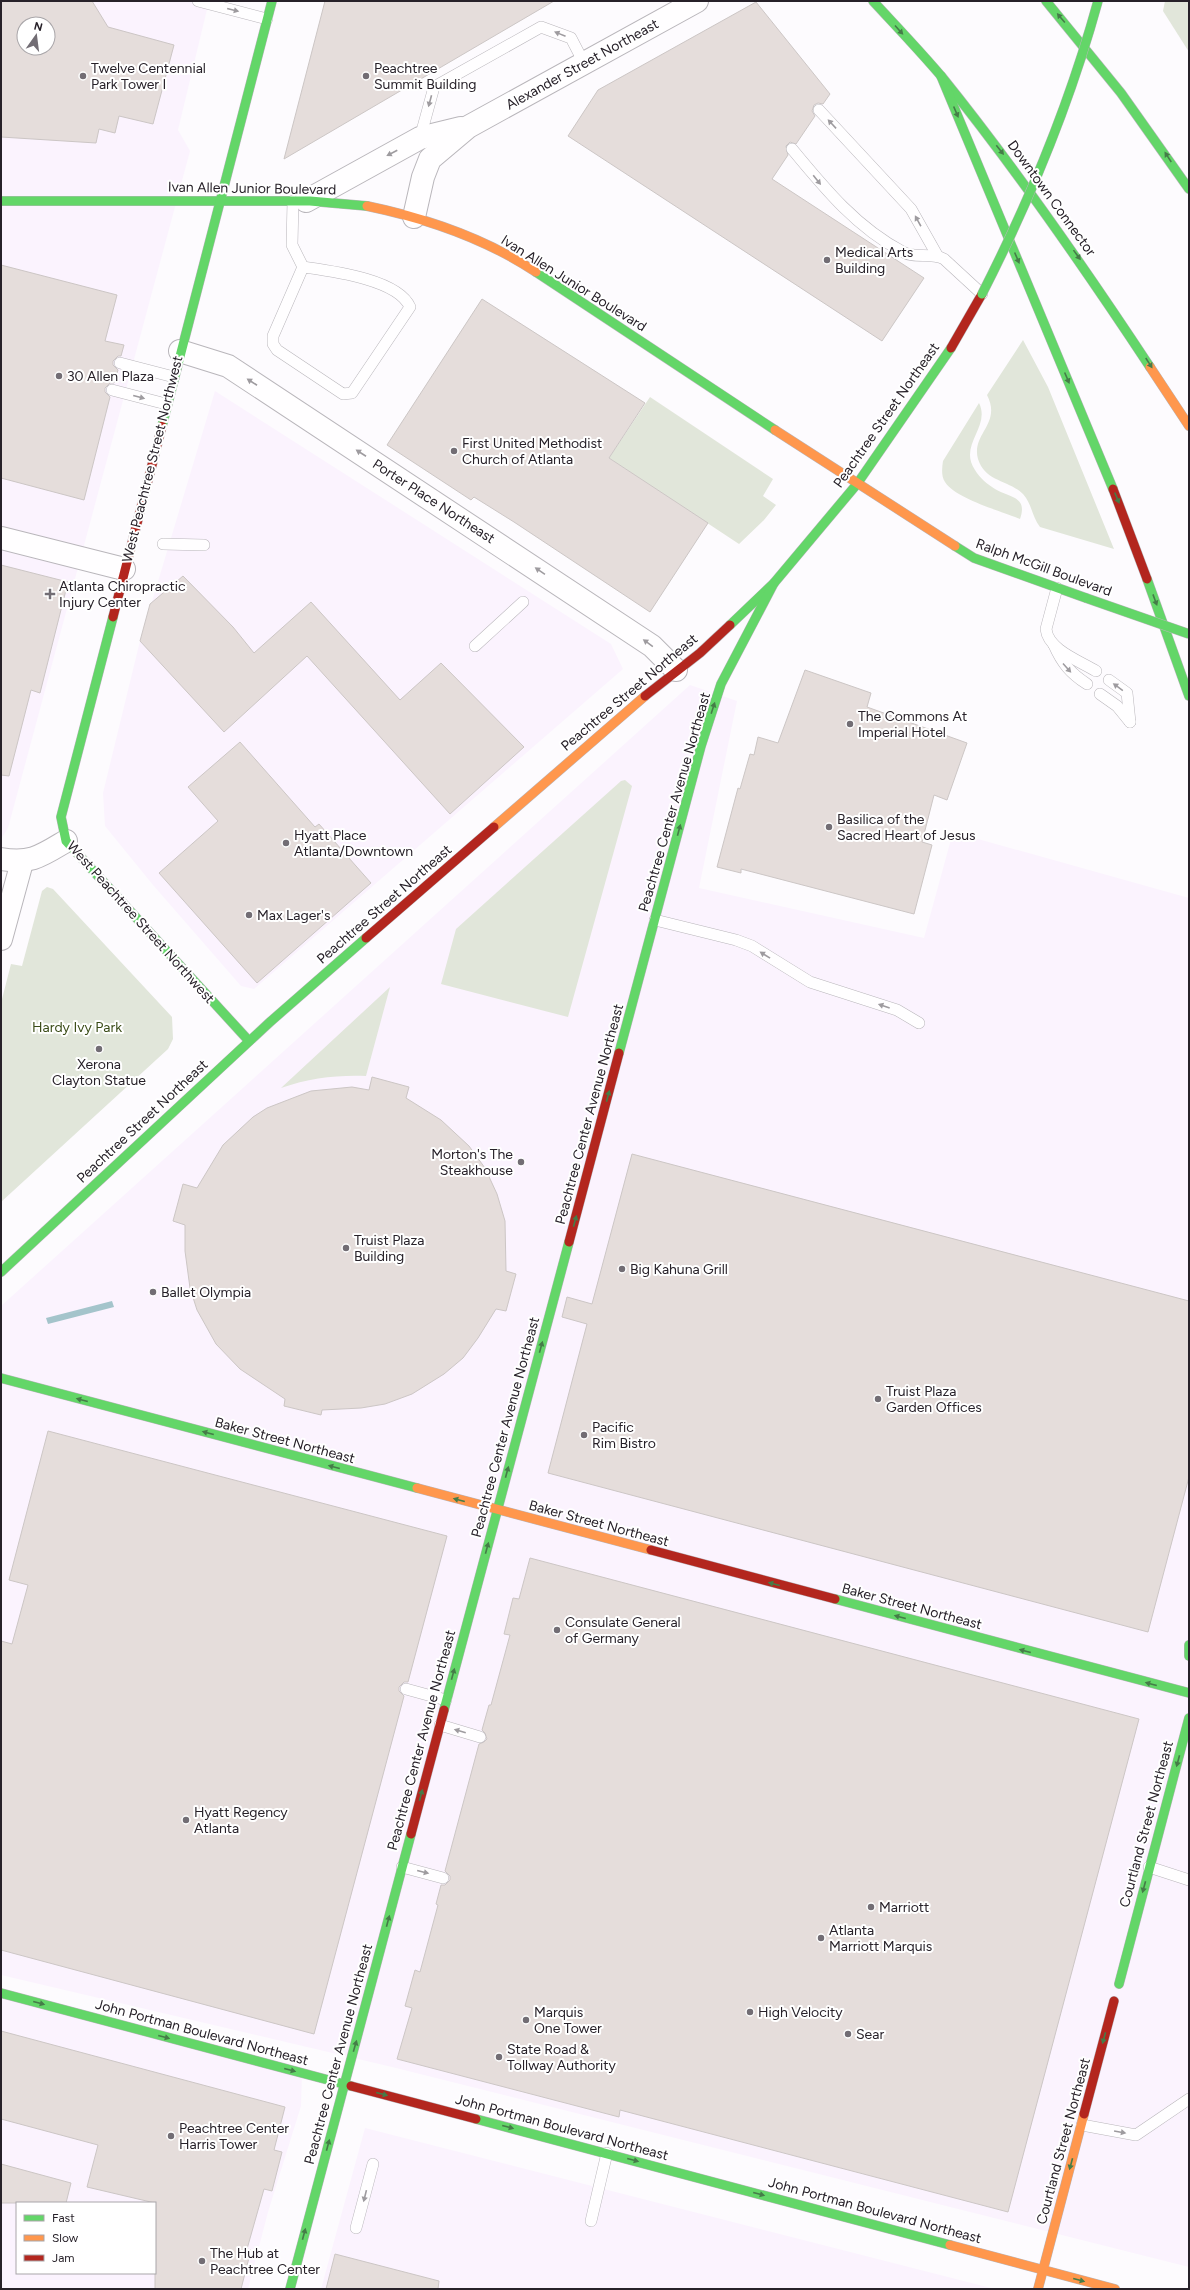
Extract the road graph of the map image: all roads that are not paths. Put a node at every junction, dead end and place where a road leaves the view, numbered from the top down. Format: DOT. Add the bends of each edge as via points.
graph roads {
  1 [pos="198,1"];
  2 [pos="272,1"];
  3 [pos="696,1"];
  4 [pos="873,1"];
  5 [pos="1046,1"];
  6 [pos="1098,1"];
  7 [pos="1069,15"];
  8 [pos="267,19"];
  9 [pos="1093,56"];
  10 [pos="584,63"];
  11 [pos="941,76"];
  12 [pos="819,110"];
  13 [pos="468,127"];
  14 [pos="420,138"];
  15 [pos="792,149"];
  16 [pos="1189,189"];
  17 [pos="1,201"];
  18 [pos="219,201"];
  19 [pos="299,201"];
  20 [pos="414,217"];
  21 [pos="937,255"];
  22 [pos="303,266"];
  23 [pos="982,294"];
  24 [pos="180,351"];
  25 [pos="120,363"];
  26 [pos="174,377"];
  27 [pos="112,390"];
  28 [pos="166,404"];
  29 [pos="1189,426"];
  30 [pos="857,484"];
  31 [pos="1,538"];
  32 [pos="162,544"];
  33 [pos="204,545"];
  34 [pos="124,569"];
  35 [pos="774,583"];
  36 [pos="1058,588"];
  37 [pos="523,602"];
  38 [pos="1189,634"];
  39 [pos="1054,645"];
  40 [pos="475,646"];
  41 [pos="676,670"];
  42 [pos="1096,671"];
  43 [pos="1109,680"];
  44 [pos="1087,684"];
  45 [pos="1100,694"];
  46 [pos="1189,696"];
  47 [pos="66,841"];
  48 [pos="1,859"];
  49 [pos="22,862"];
  50 [pos="656,920"];
  51 [pos="1,939"];
  52 [pos="919,1023"];
  53 [pos="249,1041"];
  54 [pos="1,1272"];
  55 [pos="1,1378"];
  56 [pos="497,1510"];
  57 [pos="1189,1645"];
  58 [pos="1189,1656"];
  59 [pos="406,1690"];
  60 [pos="1189,1693"];
  61 [pos="446,1700"];
  62 [pos="1189,1718"];
  63 [pos="440,1725"];
  64 [pos="480,1737"];
  65 [pos="402,1867"];
  66 [pos="1149,1867"];
  67 [pos="443,1878"];
  68 [pos="1189,1880"];
  69 [pos="1118,1984"];
  70 [pos="1,1993"];
  71 [pos="1114,2001"];
  72 [pos="344,2084"];
  73 [pos="1189,2099"];
  74 [pos="1082,2125"];
  75 [pos="608,2153"];
  76 [pos="373,2164"];
  77 [pos="592,2221"];
  78 [pos="356,2228"];
  79 [pos="1044,2270"];
  80 [pos="290,2289"];
  81 [pos="1038,2289"];
  82 [pos="1115,2289"];
  1 -- 8 [label="lane, one-way"];
  2 -- 8 [label="main road, West Peachtree Street Northwest"];
  3 -- 10 [label="street, Alexander Street Northeast"];
  4 -- 11 [label="main road, Downtown Connector, one-way"];
  9 -- 5 [label="main road, one-way"];
  6 -- 23 [label="main road, Peachtree Street Northeast, bridge" via="1060,123 1020,218"];
  7 -- 9 [label="main road"];
  8 -- 18 [label="main road, West Peachtree Street Northwest"];
  16 -- 9 [label="main road, one-way" via="1166,153"];
  10 -- 13 [label="street, Alexander Street Northeast"];
  10 -- 14 [label="lane, one-way" via="571,38 541,27 434,87"];
  11 -- 29 [label="main road, Downtown Connector, one-way" via="1012,166 1079,259"];
  11 -- 46 [label="main road, one-way" via="1125,517"];
  21 -- 12 [label="lane, one-way" via="911,209"];
  13 -- 14 [label="street, Alexander Street Northeast"];
  13 -- 20 [label="street, Alexander Street Northeast" via="430,159"];
  14 -- 19 [label="street, Alexander Street Northeast, one-way"];
  15 -- 21 [label="lane, one-way" via="832,198 864,227 905,254"];
  17 -- 18 [label="main road, Ivan Allen Junior Boulevard"];
  18 -- 19 [label="main road, Ivan Allen Junior Boulevard"];
  18 -- 24 [label="main road, West Peachtree Street Northwest"];
  19 -- 20 [label="main road, Ivan Allen Junior Boulevard" via="362,205"];
  19 -- 22 [label="lane" via="292,245"];
  20 -- 30 [label="main road, Ivan Allen Junior Boulevard" via="474,239 525,265"];
  21 -- 23 [label="lane"];
  22 -- 22 [label="lane" via="273,336 273,344 277,350 343,394 352,393 410,307 403,296 365,278"];
  23 -- 30 [label="main road, Peachtree Street Northeast" via="965,326"];
  24 -- 26 [label="main road, West Peachtree Street Northwest"];
  41 -- 24 [label="street, Porter Place Northeast, one-way" via="652,646 228,366"];
  25 -- 26 [label="lane"];
  26 -- 28 [label="main road, West Peachtree Street Northwest"];
  27 -- 28 [label="lane, one-way"];
  28 -- 34 [label="main road, West Peachtree Street Northwest"];
  30 -- 35 [label="main road, Peachtree Street Northeast"];
  30 -- 36 [label="main road, Ralph McGill Boulevard" via="974,558"];
  31 -- 34 [label="street"];
  32 -- 33 [label="lane"];
  34 -- 47 [label="main road, West Peachtree Street Northwest" via="61,817"];
  35 -- 41 [label="main road, Peachtree Street Northeast" via="700,652"];
  50 -- 35 [label="main road, Peachtree Center Avenue Northeast, one-way" via="701,746 721,684"];
  36 -- 38 [label="main road, Ralph McGill Boulevard, bridge"];
  36 -- 39 [label="lane" via="1046,629 1046,636"];
  37 -- 40 [label="lane"];
  39 -- 42 [label="lane"];
  39 -- 44 [label="lane, one-way" via="1062,663 1074,676"];
  41 -- 53 [label="main road, Peachtree Street Northeast"];
  45 -- 43 [label="lane, one-way" via="1117,706 1130,722 1127,694"];
  47 -- 49 [label="street" via="37,859"];
  47 -- 53 [label="main road, West Peachtree Street Northwest"];
  48 -- 49 [label="street"];
  49 -- 51 [label="street"];
  52 -- 50 [label="lane, one-way" via="897,1010 810,982 752,946"];
  56 -- 50 [label="main road, Peachtree Center Avenue Northeast, one-way"];
  53 -- 54 [label="main road, Peachtree Street Northeast"];
  56 -- 55 [label="main road, Baker Street Northeast, one-way"];
  60 -- 56 [label="main road, Baker Street Northeast, one-way"];
  61 -- 56 [label="main road, Peachtree Center Avenue Northeast, one-way"];
  57 -- 58 [label="main road"];
  59 -- 61 [label="lane"];
  61 -- 63 [label="main road, Peachtree Center Avenue Northeast"];
  62 -- 66 [label="main road, Courtland Street Northeast, one-way"];
  64 -- 63 [label="lane, one-way"];
  65 -- 63 [label="main road, Peachtree Center Avenue Northeast, one-way"];
  65 -- 67 [label="lane, one-way"];
  72 -- 65 [label="main road, Peachtree Center Avenue Northeast, one-way"];
  66 -- 68 [label="lane"];
  66 -- 69 [label="main road, Courtland Street Northeast, one-way"];
  70 -- 72 [label="main road, John Portman Boulevard Northeast, one-way"];
  71 -- 74 [label="main road, Courtland Street Northeast, one-way"];
  72 -- 75 [label="main road, John Portman Boulevard Northeast, one-way"];
  80 -- 72 [label="main road, Peachtree Center Avenue Northeast, one-way"];
  74 -- 73 [label="lane, one-way" via="1136,2135"];
  74 -- 79 [label="main road, Courtland Street Northeast, one-way"];
  75 -- 77 [label="lane"];
  75 -- 79 [label="main road, John Portman Boulevard Northeast, one-way"];
  76 -- 78 [label="lane, one-way"];
  79 -- 81 [label="main road, Courtland Street Northeast"];
  79 -- 82 [label="main road, John Portman Boulevard Northeast, one-way"];
}
